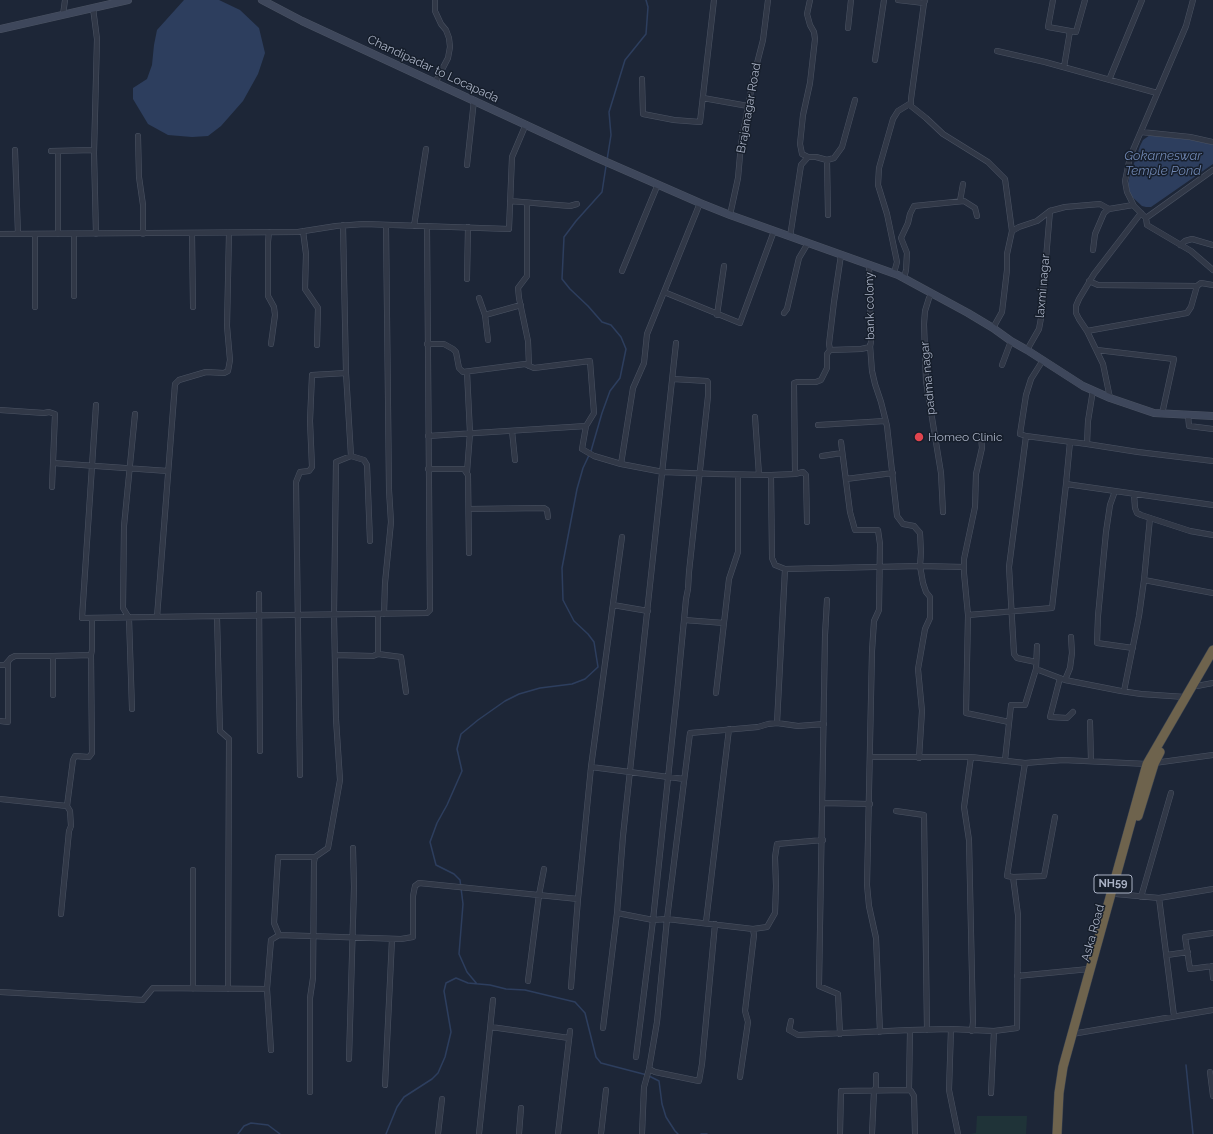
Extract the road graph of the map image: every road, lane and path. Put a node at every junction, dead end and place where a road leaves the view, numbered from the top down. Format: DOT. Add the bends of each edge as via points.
graph roads {
  1 [pos="65,0"];
  2 [pos="128,0"];
  3 [pos="262,0"];
  4 [pos="435,0"];
  5 [pos="714,0"];
  6 [pos="768,0"];
  7 [pos="810,0"];
  8 [pos="851,0"];
  9 [pos="884,0"];
  10 [pos="898,0"];
  11 [pos="1053,0"];
  12 [pos="1086,0"];
  13 [pos="1142,0"];
  14 [pos="1193,0"];
  15 [pos="925,2"];
  16 [pos="93,8"];
  17 [pos="63,15"];
  18 [pos="848,28"];
  19 [pos="0,29"];
  20 [pos="1070,31"];
  21 [pos="997,51"];
  22 [pos="875,60"];
  23 [pos="1064,68"];
  24 [pos="642,79"];
  25 [pos="1109,80"];
  26 [pos="435,83"];
  27 [pos="1157,93"];
  28 [pos="703,98"];
  29 [pos="474,100"];
  30 [pos="855,100"];
  31 [pos="911,103"];
  32 [pos="748,106"];
  33 [pos="526,124"];
  34 [pos="1141,132"];
  35 [pos="138,136"];
  36 [pos="1213,142"];
  37 [pos="426,149"];
  38 [pos="15,150"];
  39 [pos="94,150"];
  40 [pos="50,151"];
  41 [pos="58,151"];
  42 [pos="808,157"];
  43 [pos="827,160"];
  44 [pos="467,165"];
  45 [pos="1213,170"];
  46 [pos="658,184"];
  47 [pos="963,184"];
  48 [pos="960,201"];
  49 [pos="510,202"];
  50 [pos="527,203"];
  51 [pos="700,203"];
  52 [pos="577,204"];
  53 [pos="1133,205"];
  54 [pos="1109,209"];
  55 [pos="1050,211"];
  56 [pos="1141,213"];
  57 [pos="730,215"];
  58 [pos="828,215"];
  59 [pos="977,216"];
  60 [pos="1146,218"];
  61 [pos="343,225"];
  62 [pos="386,225"];
  63 [pos="414,226"];
  64 [pos="427,226"];
  65 [pos="468,227"];
  66 [pos="303,231"];
  67 [pos="774,231"];
  68 [pos="1012,231"];
  69 [pos="269,232"];
  70 [pos="192,233"];
  71 [pos="229,233"];
  72 [pos="0,234"];
  73 [pos="18,234"];
  74 [pos="35,234"];
  75 [pos="58,234"];
  76 [pos="74,234"];
  77 [pos="96,234"];
  78 [pos="143,234"];
  79 [pos="790,237"];
  80 [pos="808,243"];
  81 [pos="1180,245"];
  82 [pos="1213,245"];
  83 [pos="1093,250"];
  84 [pos="841,255"];
  85 [pos="869,264"];
  86 [pos="724,266"];
  87 [pos="1213,270"];
  88 [pos="622,271"];
  89 [pos="894,273"];
  90 [pos="904,278"];
  91 [pos="467,279"];
  92 [pos="1089,281"];
  93 [pos="1213,285"];
  94 [pos="1197,286"];
  95 [pos="664,292"];
  96 [pos="932,293"];
  97 [pos="74,296"];
  98 [pos="479,298"];
  99 [pos="521,305"];
  100 [pos="35,307"];
  101 [pos="193,307"];
  102 [pos="784,314"];
  103 [pos="485,315"];
  104 [pos="717,315"];
  105 [pos="994,328"];
  106 [pos="1087,330"];
  107 [pos="488,340"];
  108 [pos="1011,341"];
  109 [pos="676,343"];
  110 [pos="271,344"];
  111 [pos="427,344"];
  112 [pos="318,345"];
  113 [pos="870,346"];
  114 [pos="830,350"];
  115 [pos="1027,350"];
  116 [pos="1097,350"];
  117 [pos="1043,360"];
  118 [pos="1002,365"];
  119 [pos="529,366"];
  120 [pos="468,372"];
  121 [pos="346,374"];
  122 [pos="673,379"];
  123 [pos="1093,390"];
  124 [pos="1110,398"];
  125 [pos="96,405"];
  126 [pos="0,410"];
  127 [pos="135,414"];
  128 [pos="1162,414"];
  129 [pos="1188,415"];
  130 [pos="1213,416"];
  131 [pos="755,417"];
  132 [pos="885,421"];
  133 [pos="818,425"];
  134 [pos="586,426"];
  135 [pos="1213,429"];
  136 [pos="512,431"];
  137 [pos="470,433"];
  138 [pos="428,436"];
  139 [pos="981,436"];
  140 [pos="1026,436"];
  141 [pos="841,442"];
  142 [pos="1070,442"];
  143 [pos="1087,444"];
  144 [pos="842,453"];
  145 [pos="351,456"];
  146 [pos="822,456"];
  147 [pos="515,460"];
  148 [pos="53,462"];
  149 [pos="1213,462"];
  150 [pos="621,464"];
  151 [pos="91,465"];
  152 [pos="130,468"];
  153 [pos="428,469"];
  154 [pos="168,471"];
  155 [pos="467,472"];
  156 [pos="663,472"];
  157 [pos="893,473"];
  158 [pos="700,474"];
  159 [pos="738,474"];
  160 [pos="759,474"];
  161 [pos="795,474"];
  162 [pos="771,475"];
  163 [pos="846,479"];
  164 [pos="1066,484"];
  165 [pos="52,487"];
  166 [pos="1115,491"];
  167 [pos="1134,494"];
  168 [pos="1213,505"];
  169 [pos="469,509"];
  170 [pos="943,512"];
  171 [pos="548,517"];
  172 [pos="1150,518"];
  173 [pos="807,522"];
  174 [pos="1213,535"];
  175 [pos="622,537"];
  176 [pos="370,541"];
  177 [pos="469,553"];
  178 [pos="879,566"];
  179 [pos="920,566"];
  180 [pos="964,567"];
  181 [pos="785,570"];
  182 [pos="1144,580"];
  183 [pos="1213,593"];
  184 [pos="259,594"];
  185 [pos="827,600"];
  186 [pos="613,605"];
  187 [pos="648,611"];
  188 [pos="1011,612"];
  189 [pos="381,614"];
  190 [pos="334,615"];
  191 [pos="968,615"];
  192 [pos="259,616"];
  193 [pos="298,616"];
  194 [pos="128,617"];
  195 [pos="157,617"];
  196 [pos="217,617"];
  197 [pos="92,618"];
  198 [pos="684,620"];
  199 [pos="724,623"];
  200 [pos="1071,638"];
  201 [pos="1038,646"];
  202 [pos="1133,648"];
  203 [pos="1213,650"];
  204 [pos="378,654"];
  205 [pos="91,655"];
  206 [pos="335,655"];
  207 [pos="53,656"];
  208 [pos="1213,659"];
  209 [pos="1036,662"];
  210 [pos="8,663"];
  211 [pos="0,665"];
  212 [pos="1036,669"];
  213 [pos="1063,679"];
  214 [pos="1213,683"];
  215 [pos="1197,686"];
  216 [pos="1124,691"];
  217 [pos="406,692"];
  218 [pos="716,694"];
  219 [pos="53,695"];
  220 [pos="1185,697"];
  221 [pos="132,709"];
  222 [pos="1073,712"];
  223 [pos="0,721"];
  224 [pos="1009,722"];
  225 [pos="1090,722"];
  226 [pos="777,723"];
  227 [pos="824,724"];
  228 [pos="729,729"];
  229 [pos="260,751"];
  230 [pos="1213,755"];
  231 [pos="870,757"];
  232 [pos="919,758"];
  233 [pos="971,758"];
  234 [pos="1005,760"];
  235 [pos="1091,761"];
  236 [pos="1025,763"];
  237 [pos="1150,764"];
  238 [pos="591,767"];
  239 [pos="630,772"];
  240 [pos="300,775"];
  241 [pos="668,777"];
  242 [pos="684,779"];
  243 [pos="1171,793"];
  244 [pos="0,799"];
  245 [pos="823,803"];
  246 [pos="870,804"];
  247 [pos="67,806"];
  248 [pos="896,811"];
  249 [pos="1055,817"];
  250 [pos="823,840"];
  251 [pos="353,848"];
  252 [pos="315,858"];
  253 [pos="544,869"];
  254 [pos="193,870"];
  255 [pos="1013,877"];
  256 [pos="1213,889"];
  257 [pos="1116,894"];
  258 [pos="539,895"];
  259 [pos="1141,897"];
  260 [pos="1159,898"];
  261 [pos="578,899"];
  262 [pos="617,913"];
  263 [pos="61,914"];
  264 [pos="668,918"];
  265 [pos="653,920"];
  266 [pos="706,922"];
  267 [pos="715,924"];
  268 [pos="753,929"];
  269 [pos="1213,933"];
  270 [pos="278,935"];
  271 [pos="314,936"];
  272 [pos="351,938"];
  273 [pos="392,939"];
  274 [pos="1188,952"];
  275 [pos="1167,955"];
  276 [pos="1212,966"];
  277 [pos="1089,969"];
  278 [pos="1017,976"];
  279 [pos="1213,978"];
  280 [pos="528,981"];
  281 [pos="571,987"];
  282 [pos="193,989"];
  283 [pos="228,989"];
  284 [pos="267,989"];
  285 [pos="0,992"];
  286 [pos="493,1000"];
  287 [pos="1213,1010"];
  288 [pos="1174,1016"];
  289 [pos="791,1021"];
  290 [pos="491,1028"];
  291 [pos="603,1028"];
  292 [pos="951,1029"];
  293 [pos="910,1030"];
  294 [pos="927,1030"];
  295 [pos="570,1031"];
  296 [pos="972,1031"];
  297 [pos="994,1031"];
  298 [pos="880,1032"];
  299 [pos="840,1034"];
  300 [pos="1075,1034"];
  301 [pos="570,1038"];
  302 [pos="271,1050"];
  303 [pos="636,1057"];
  304 [pos="349,1059"];
  305 [pos="649,1069"];
  306 [pos="1210,1072"];
  307 [pos="876,1075"];
  308 [pos="740,1077"];
  309 [pos="386,1085"];
  310 [pos="1212,1085"];
  311 [pos="606,1090"];
  312 [pos="909,1090"];
  313 [pos="874,1091"];
  314 [pos="310,1092"];
  315 [pos="991,1093"];
  316 [pos="1213,1096"];
  317 [pos="442,1099"];
  318 [pos="521,1108"];
  319 [pos="438,1134"];
  320 [pos="479,1134"];
  321 [pos="519,1134"];
  322 [pos="558,1134"];
  323 [pos="601,1134"];
  324 [pos="642,1134"];
  325 [pos="840,1134"];
  326 [pos="872,1134"];
  327 [pos="915,1134"];
  328 [pos="958,1134"];
  329 [pos="1057,1134"];
  330 [pos="1062,1134"];
  1 -- 17 [label="street"];
  2 -- 16 [label="street"];
  3 -- 26 [label="street, Chandipadar to Locapada"];
  4 -- 26 [label="street" via="435,11 446,30 450,47 448,58"];
  5 -- 28 [label="street"];
  6 -- 32 [label="street, Brajanagar Road" via="763,40"];
  7 -- 42 [label="street" via="807,14 815,38 800,144 802,154"];
  8 -- 18 [label="street"];
  9 -- 22 [label="street"];
  10 -- 15 [label="street"];
  11 -- 20 [label="street" via="1048,27"];
  12 -- 20 [label="street" via="1076,32"];
  13 -- 25 [label="street"];
  14 -- 27 [label="street" via="1186,26"];
  15 -- 31 [label="street"];
  16 -- 17 [label="street"];
  16 -- 39 [label="street" via="98,45"];
  17 -- 19 [label="street"];
  20 -- 23 [label="street"];
  21 -- 23 [label="street"];
  23 -- 25 [label="street"];
  24 -- 28 [label="street" via="643,114 700,122"];
  25 -- 27 [label="street"];
  26 -- 29 [label="street, Chandipadar to Locapada"];
  27 -- 34 [label="street"];
  28 -- 32 [label="street"];
  29 -- 33 [label="street, Chandipadar to Locapada"];
  29 -- 44 [label="street"];
  30 -- 43 [label="street" via="840,151 834,158"];
  31 -- 68 [label="street" via="911,106 943,134 988,162 1005,179"];
  31 -- 89 [label="street" via="898,112 893,120 879,168 878,185 897,262"];
  32 -- 57 [label="street, Brajanagar Road"];
  33 -- 46 [label="street, Chandipadar to Locapada"];
  33 -- 49 [label="street" via="512,157"];
  34 -- 36 [label="street" via="1190,136"];
  34 -- 53 [label="street" via="1130,157 1125,181"];
  35 -- 78 [label="street"];
  37 -- 63 [label="street"];
  38 -- 73 [label="street"];
  39 -- 41 [label="street"];
  39 -- 77 [label="street"];
  40 -- 41 [label="street"];
  41 -- 75 [label="street"];
  42 -- 43 [label="street"];
  42 -- 79 [label="street" via="801,165"];
  43 -- 58 [label="street"];
  45 -- 60 [label="street"];
  46 -- 51 [label="street, Chandipadar to Locapada"];
  46 -- 88 [label="street"];
  47 -- 48 [label="street"];
  48 -- 59 [label="street" via="975,208"];
  48 -- 90 [label="street" via="912,208 901,238 907,253"];
  49 -- 50 [label="street"];
  49 -- 65 [label="street" via="509,229"];
  50 -- 52 [label="street" via="570,206"];
  50 -- 99 [label="street" via="527,276 518,288"];
  51 -- 57 [label="street, Chandipadar to Locapada"];
  51 -- 95 [label="street"];
  53 -- 54 [label="street"];
  53 -- 56 [label="street"];
  54 -- 55 [label="street" via="1100,204"];
  54 -- 83 [label="street" via="1104,213 1095,234"];
  55 -- 68 [label="street" via="1038,221"];
  55 -- 115 [label="street, laxmi nagar" via="1041,318 1039,329"];
  56 -- 60 [label="street"];
  56 -- 92 [label="street"];
  57 -- 67 [label="street, Chandipadar to Locapada"];
  60 -- 81 [label="street" via="1147,225"];
  61 -- 62 [label="street"];
  61 -- 66 [label="street"];
  61 -- 121 [label="street"];
  62 -- 63 [label="street"];
  62 -- 189 [label="street" via="391,522"];
  63 -- 64 [label="street"];
  64 -- 65 [label="street"];
  64 -- 111 [label="street"];
  65 -- 91 [label="street"];
  66 -- 69 [label="street"];
  66 -- 112 [label="street" via="306,254 305,289 318,308"];
  67 -- 79 [label="street, Chandipadar to Locapada"];
  67 -- 104 [label="street" via="740,323"];
  68 -- 105 [label="street" via="1007,254 1002,312"];
  69 -- 71 [label="street"];
  69 -- 110 [label="street" via="268,296 275,315"];
  70 -- 71 [label="street"];
  70 -- 78 [label="street"];
  70 -- 101 [label="street"];
  71 -- 154 [label="street" via="228,371 206,372 179,380 175,384"];
  72 -- 73 [label="street"];
  73 -- 74 [label="street"];
  74 -- 75 [label="street"];
  74 -- 100 [label="street"];
  75 -- 76 [label="street"];
  76 -- 77 [label="street"];
  76 -- 97 [label="street"];
  77 -- 78 [label="street"];
  79 -- 80 [label="street, Chandipadar to Locapada"];
  80 -- 84 [label="street, Chandipadar to Locapada"];
  80 -- 102 [label="street" via="799,258"];
  81 -- 82 [label="street" via="1192,239"];
  81 -- 87 [label="street"];
  84 -- 85 [label="street, Chandipadar to Locapada"];
  84 -- 114 [label="street"];
  85 -- 89 [label="street, Chandipadar to Locapada"];
  85 -- 113 [label="street, bank colony" via="872,342"];
  86 -- 104 [label="street"];
  89 -- 90 [label="street, Chandipadar to Locapada"];
  90 -- 96 [label="street, Chandipadar to Locapada"];
  92 -- 94 [label="street" via="1098,285"];
  92 -- 106 [label="street" via="1076,306 1076,312"];
  93 -- 94 [label="street" via="1201,283"];
  94 -- 106 [label="street" via="1187,313"];
  95 -- 104 [label="street"];
  95 -- 150 [label="street" via="647,334 644,363 633,388"];
  96 -- 105 [label="street, Chandipadar to Locapada"];
  96 -- 170 [label="street, padma nagar" via="925,311 924,324 926,381 941,473"];
  98 -- 103 [label="street"];
  99 -- 103 [label="street"];
  99 -- 119 [label="street" via="528,341"];
  103 -- 107 [label="street"];
  105 -- 108 [label="street, Chandipadar to Locapada"];
  106 -- 116 [label="street"];
  108 -- 115 [label="street, Chandipadar to Locapada"];
  108 -- 118 [label="street"];
  109 -- 122 [label="street"];
  111 -- 120 [label="street" via="444,344 453,349 459,368 462,372"];
  111 -- 138 [label="street"];
  113 -- 114 [label="street" via="861,349"];
  113 -- 132 [label="street, bank colony" via="872,371"];
  114 -- 161 [label="street" via="827,354 827,368 821,380 794,383"];
  115 -- 117 [label="street, Chandipadar to Locapada"];
  116 -- 124 [label="street" via="1103,364"];
  116 -- 128 [label="street" via="1174,359"];
  117 -- 123 [label="street, Chandipadar to Locapada"];
  117 -- 140 [label="street" via="1031,379 1026,395 1020,434"];
  119 -- 120 [label="street" via="525,364"];
  119 -- 134 [label="street" via="534,368 590,361 594,413"];
  120 -- 137 [label="street"];
  121 -- 145 [label="street"];
  121 -- 193 [label="street" via="312,375 312,467 309,471 300,472 296,482"];
  122 -- 156 [label="street"];
  122 -- 158 [label="street" via="708,382"];
  123 -- 124 [label="street, Chandipadar to Locapada"];
  123 -- 143 [label="street"];
  124 -- 128 [label="street, Chandipadar to Locapada"];
  125 -- 151 [label="street"];
  126 -- 148 [label="street" via="55,414"];
  127 -- 152 [label="street"];
  128 -- 129 [label="street, Chandipadar to Locapada"];
  129 -- 130 [label="street, Chandipadar to Locapada"];
  129 -- 135 [label="street" via="1189,426"];
  131 -- 160 [label="street"];
  132 -- 133 [label="street"];
  132 -- 157 [label="street, bank colony"];
  134 -- 136 [label="street"];
  134 -- 150 [label="street" via="582,449 594,456"];
  136 -- 137 [label="street"];
  136 -- 147 [label="street"];
  137 -- 138 [label="street"];
  137 -- 155 [label="street"];
  138 -- 153 [label="street"];
  139 -- 180 [label="street" via="982,448 976,474 975,506"];
  140 -- 142 [label="street"];
  140 -- 188 [label="street" via="1009,567"];
  141 -- 144 [label="street"];
  142 -- 143 [label="street"];
  142 -- 164 [label="street"];
  143 -- 149 [label="street"];
  144 -- 146 [label="street"];
  144 -- 163 [label="street"];
  145 -- 176 [label="street" via="364,460 367,465"];
  145 -- 190 [label="street" via="336,462"];
  148 -- 151 [label="street"];
  148 -- 165 [label="street"];
  150 -- 156 [label="street"];
  151 -- 152 [label="street"];
  151 -- 197 [label="street" via="82,618"];
  152 -- 154 [label="street"];
  152 -- 194 [label="street" via="124,526 123,608"];
  153 -- 155 [label="street" via="464,469"];
  153 -- 189 [label="street" via="430,610 427,614"];
  154 -- 195 [label="street"];
  155 -- 169 [label="street"];
  156 -- 158 [label="street"];
  156 -- 187 [label="street"];
  157 -- 163 [label="street"];
  157 -- 179 [label="street, bank colony" via="897,516 903,524 914,526 920,533"];
  158 -- 159 [label="street"];
  158 -- 198 [label="street"];
  159 -- 160 [label="street"];
  159 -- 199 [label="street" via="738,552 729,579"];
  160 -- 162 [label="street"];
  161 -- 162 [label="street"];
  161 -- 173 [label="street" via="803,472 806,476"];
  162 -- 181 [label="street" via="772,558 775,565"];
  163 -- 178 [label="street" via="855,530 878,530"];
  164 -- 166 [label="street"];
  164 -- 188 [label="street" via="1052,608"];
  166 -- 167 [label="street"];
  166 -- 202 [label="street" via="1106,532 1097,643"];
  167 -- 168 [label="street"];
  167 -- 172 [label="street" via="1137,512"];
  169 -- 171 [label="street" via="544,508"];
  169 -- 177 [label="street"];
  172 -- 174 [label="street" via="1190,531"];
  172 -- 182 [label="street"];
  175 -- 186 [label="street"];
  178 -- 179 [label="street"];
  178 -- 181 [label="street"];
  178 -- 231 [label="street" via="879,610 874,621 872,651"];
  179 -- 180 [label="street"];
  179 -- 232 [label="street" via="923,583 930,597 930,618 925,629 918,668 922,712"];
  180 -- 191 [label="street"];
  181 -- 226 [label="street"];
  182 -- 183 [label="street"];
  182 -- 202 [label="street"];
  184 -- 192 [label="street"];
  185 -- 227 [label="street"];
  186 -- 187 [label="street"];
  186 -- 238 [label="street"];
  187 -- 239 [label="street"];
  188 -- 191 [label="street"];
  188 -- 209 [label="street" via="1015,656"];
  189 -- 190 [label="street"];
  189 -- 204 [label="street"];
  190 -- 193 [label="street"];
  190 -- 206 [label="street"];
  191 -- 224 [label="street" via="966,713"];
  192 -- 193 [label="street"];
  192 -- 196 [label="street"];
  192 -- 229 [label="street"];
  193 -- 240 [label="street"];
  194 -- 195 [label="street"];
  194 -- 197 [label="street"];
  194 -- 221 [label="street"];
  195 -- 196 [label="street"];
  196 -- 283 [label="street" via="220,731 229,739"];
  197 -- 205 [label="street"];
  198 -- 199 [label="street"];
  198 -- 241 [label="street"];
  199 -- 218 [label="street"];
  200 -- 213 [label="street" via="1070,668"];
  201 -- 209 [label="street"];
  202 -- 216 [label="street"];
  203 -- 220 [label="highway, NH59"];
  204 -- 206 [label="street"];
  204 -- 217 [label="street" via="401,657"];
  205 -- 207 [label="street"];
  205 -- 247 [label="street" via="92,753 89,757 75,756 72,760"];
  206 -- 252 [label="street" via="340,780 328,848"];
  207 -- 210 [label="street" via="15,656"];
  207 -- 219 [label="street"];
  208 -- 215 [label="highway, Aska Road / NH59"];
  209 -- 212 [label="street"];
  210 -- 211 [label="street"];
  210 -- 223 [label="street" via="8,722"];
  212 -- 213 [label="street"];
  212 -- 224 [label="street" via="1025,705 1011,705"];
  213 -- 216 [label="street"];
  213 -- 222 [label="street" via="1050,717 1067,718"];
  214 -- 215 [label="street"];
  215 -- 237 [label="highway, Aska Road / NH59"];
  216 -- 220 [label="street"];
  220 -- 237 [label="highway, NH59"];
  224 -- 234 [label="street"];
  225 -- 235 [label="street"];
  226 -- 227 [label="street" via="798,726"];
  226 -- 228 [label="street"];
  227 -- 245 [label="street"];
  228 -- 242 [label="street" via="690,733"];
  228 -- 266 [label="street"];
  230 -- 237 [label="street"];
  231 -- 232 [label="street"];
  231 -- 246 [label="street"];
  232 -- 233 [label="street"];
  233 -- 234 [label="street"];
  233 -- 296 [label="street" via="964,807 969,840"];
  234 -- 236 [label="street"];
  235 -- 236 [label="street"];
  235 -- 237 [label="street"];
  236 -- 255 [label="street" via="1007,876"];
  237 -- 257 [label="highway, Aska Road / NH59"];
  237 -- 277 [label="highway, NH59"];
  238 -- 239 [label="street"];
  238 -- 261 [label="street"];
  239 -- 241 [label="street"];
  239 -- 262 [label="street"];
  241 -- 242 [label="street"];
  241 -- 265 [label="street"];
  242 -- 264 [label="street"];
  243 -- 259 [label="street"];
  244 -- 247 [label="street"];
  245 -- 246 [label="street"];
  245 -- 250 [label="street"];
  246 -- 298 [label="street" via="867,885 876,938"];
  247 -- 263 [label="street" via="71,826"];
  248 -- 294 [label="street" via="924,815"];
  249 -- 255 [label="street" via="1044,876"];
  250 -- 268 [label="street" via="777,844 775,913 767,927"];
  250 -- 299 [label="street" via="819,986 838,994"];
  251 -- 272 [label="street"];
  252 -- 270 [label="street" via="278,857 274,923"];
  252 -- 271 [label="street"];
  253 -- 258 [label="street"];
  254 -- 282 [label="street"];
  255 -- 278 [label="street" via="1018,915"];
  256 -- 260 [label="street"];
  257 -- 259 [label="street"];
  257 -- 300 [label="highway, Aska Road / NH59"];
  258 -- 261 [label="street"];
  258 -- 273 [label="street" via="419,883 413,896 412,937"];
  258 -- 280 [label="street"];
  259 -- 260 [label="street"];
  260 -- 275 [label="street"];
  261 -- 281 [label="street"];
  262 -- 265 [label="street"];
  262 -- 291 [label="street"];
  264 -- 265 [label="street"];
  264 -- 266 [label="street"];
  264 -- 305 [label="street" via="658,1022"];
  265 -- 303 [label="street"];
  266 -- 267 [label="street"];
  267 -- 268 [label="street"];
  267 -- 305 [label="street" via="699,1081"];
  268 -- 308 [label="street" via="745,1011 748,1022"];
  269 -- 274 [label="street" via="1185,937"];
  270 -- 271 [label="street"];
  270 -- 284 [label="street" via="271,940"];
  271 -- 272 [label="street"];
  271 -- 314 [label="street" via="310,998"];
  272 -- 273 [label="street"];
  272 -- 304 [label="street"];
  273 -- 309 [label="street"];
  274 -- 275 [label="street"];
  274 -- 276 [label="street" via="1190,969"];
  275 -- 288 [label="street"];
  276 -- 279 [label="street"];
  277 -- 278 [label="street"];
  277 -- 300 [label="highway, NH59"];
  278 -- 297 [label="street" via="1017,1028"];
  282 -- 283 [label="street"];
  282 -- 285 [label="street" via="153,988 143,1000"];
  283 -- 284 [label="street"];
  284 -- 302 [label="street"];
  286 -- 290 [label="street"];
  287 -- 288 [label="street"];
  288 -- 300 [label="street"];
  289 -- 299 [label="street" via="789,1030 798,1035"];
  290 -- 301 [label="street"];
  290 -- 320 [label="street"];
  292 -- 294 [label="street"];
  292 -- 296 [label="street"];
  292 -- 328 [label="street" via="949,1090"];
  293 -- 294 [label="street"];
  293 -- 298 [label="street"];
  293 -- 312 [label="street"];
  295 -- 301 [label="street"];
  296 -- 297 [label="street"];
  297 -- 315 [label="street"];
  298 -- 299 [label="street"];
  300 -- 329 [label="highway, NH59" via="1063,1067"];
  300 -- 330 [label="highway, Aska Road / NH59" via="1064,1083"];
  301 -- 322 [label="street"];
  305 -- 324 [label="street" via="644,1087"];
  306 -- 310 [label="street"];
  307 -- 313 [label="street"];
  310 -- 316 [label="street"];
  311 -- 323 [label="street"];
  312 -- 313 [label="street"];
  312 -- 327 [label="street" via="914,1096"];
  313 -- 325 [label="street" via="841,1091"];
  313 -- 326 [label="street"];
  317 -- 319 [label="street"];
  318 -- 321 [label="street"];
}
